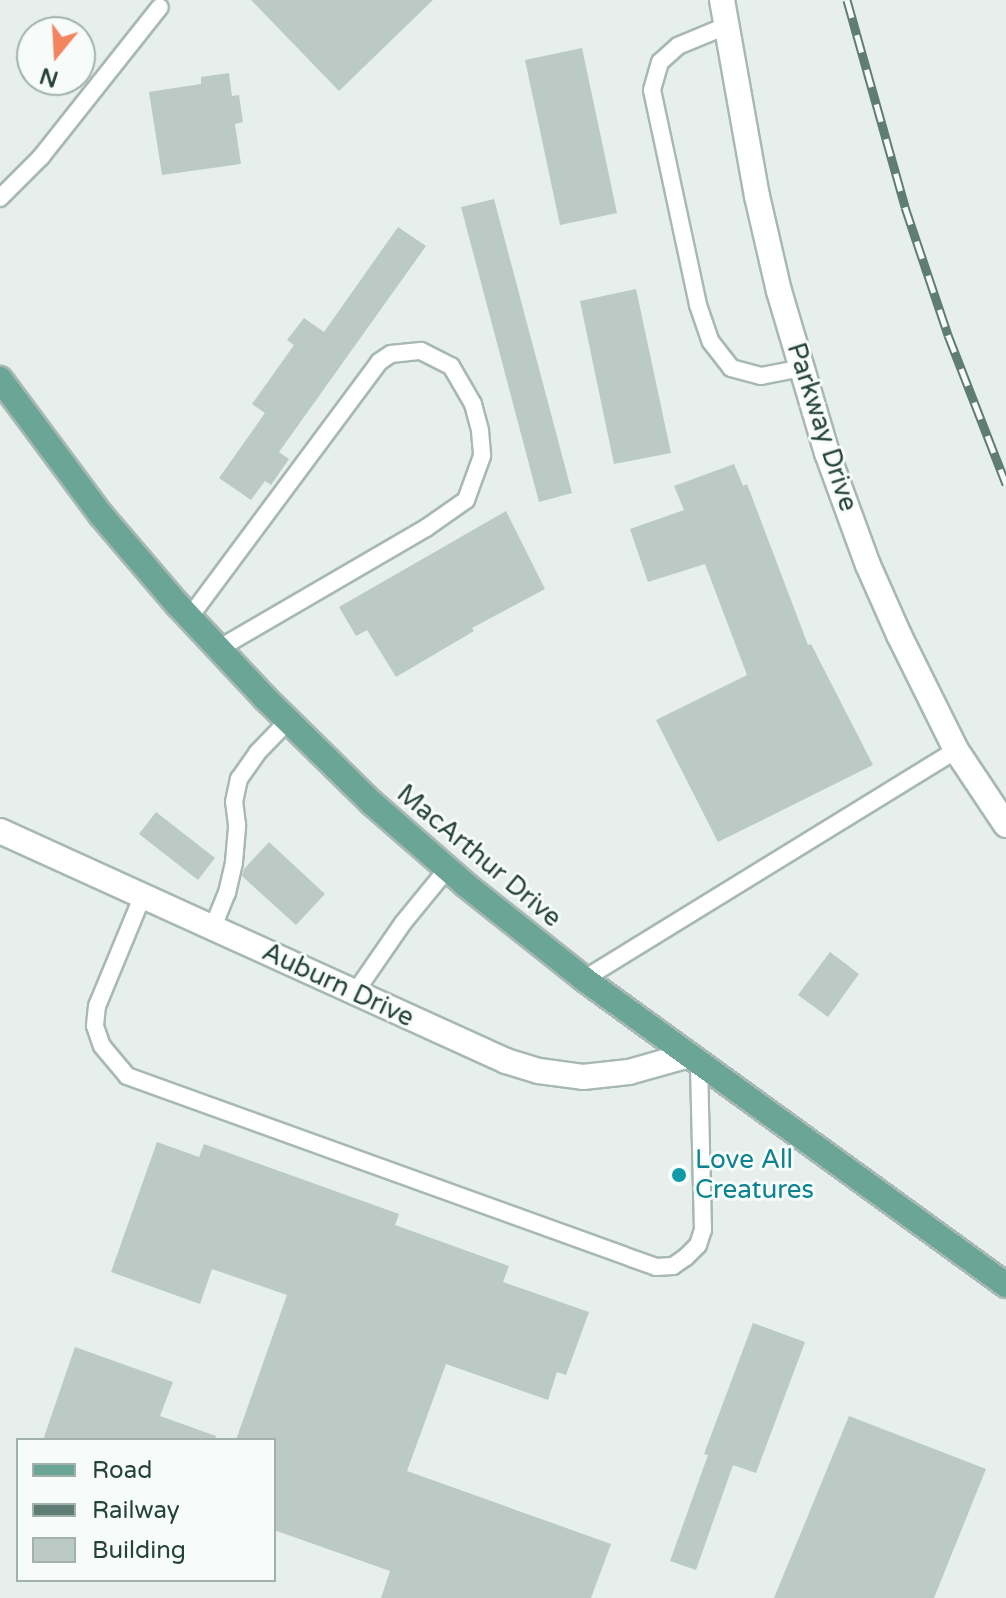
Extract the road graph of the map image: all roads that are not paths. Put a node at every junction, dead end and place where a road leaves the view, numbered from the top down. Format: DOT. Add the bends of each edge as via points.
graph roads {
  1 [pos="722,0"];
  2 [pos="160,7"];
  3 [pos="726,26"];
  4 [pos="0,198"];
  5 [pos="802,368"];
  6 [pos="0,379"];
  7 [pos="189,618"];
  8 [pos="218,649"];
  9 [pos="288,721"];
  10 [pos="956,750"];
  11 [pos="1006,825"];
  12 [pos="0,831"];
  13 [pos="448,868"];
  14 [pos="143,895"];
  15 [pos="213,927"];
  16 [pos="584,979"];
  17 [pos="354,994"];
  18 [pos="694,1059"];
  19 [pos="1006,1285"];
  1 -- 3 [label="street, Parkway Drive"];
  2 -- 4 [label="lane" via="41,157"];
  3 -- 5 [label="street, Parkway Drive" via="760,209"];
  3 -- 5 [label="lane" via="678,46 660,62 652,90 698,305 711,342 731,368 761,376"];
  5 -- 10 [label="street, Parkway Drive" via="868,565"];
  6 -- 7 [label="main road, MacArthur Drive" via="101,515"];
  7 -- 8 [label="main road, MacArthur Drive"];
  7 -- 8 [label="lane" via="379,362 407,350 451,366 473,404 480,431 482,456 466,500"];
  8 -- 9 [label="main road, MacArthur Drive"];
  9 -- 13 [label="main road, MacArthur Drive"];
  9 -- 15 [label="lane" via="239,779 234,862"];
  10 -- 11 [label="street, Parkway Drive"];
  10 -- 16 [label="lane"];
  12 -- 14 [label="street, Auburn Drive"];
  13 -- 16 [label="main road, MacArthur Drive"];
  13 -- 17 [label="lane"];
  14 -- 15 [label="street, Auburn Drive"];
  14 -- 18 [label="lane" via="97,1006 95,1026 102,1046 127,1076 656,1267 673,1266 686,1257 703,1230"];
  15 -- 17 [label="street, Auburn Drive"];
  16 -- 18 [label="main road, MacArthur Drive"];
  17 -- 18 [label="street, Auburn Drive" via="539,1071 598,1076"];
  18 -- 19 [label="main road, MacArthur Drive"];
}
